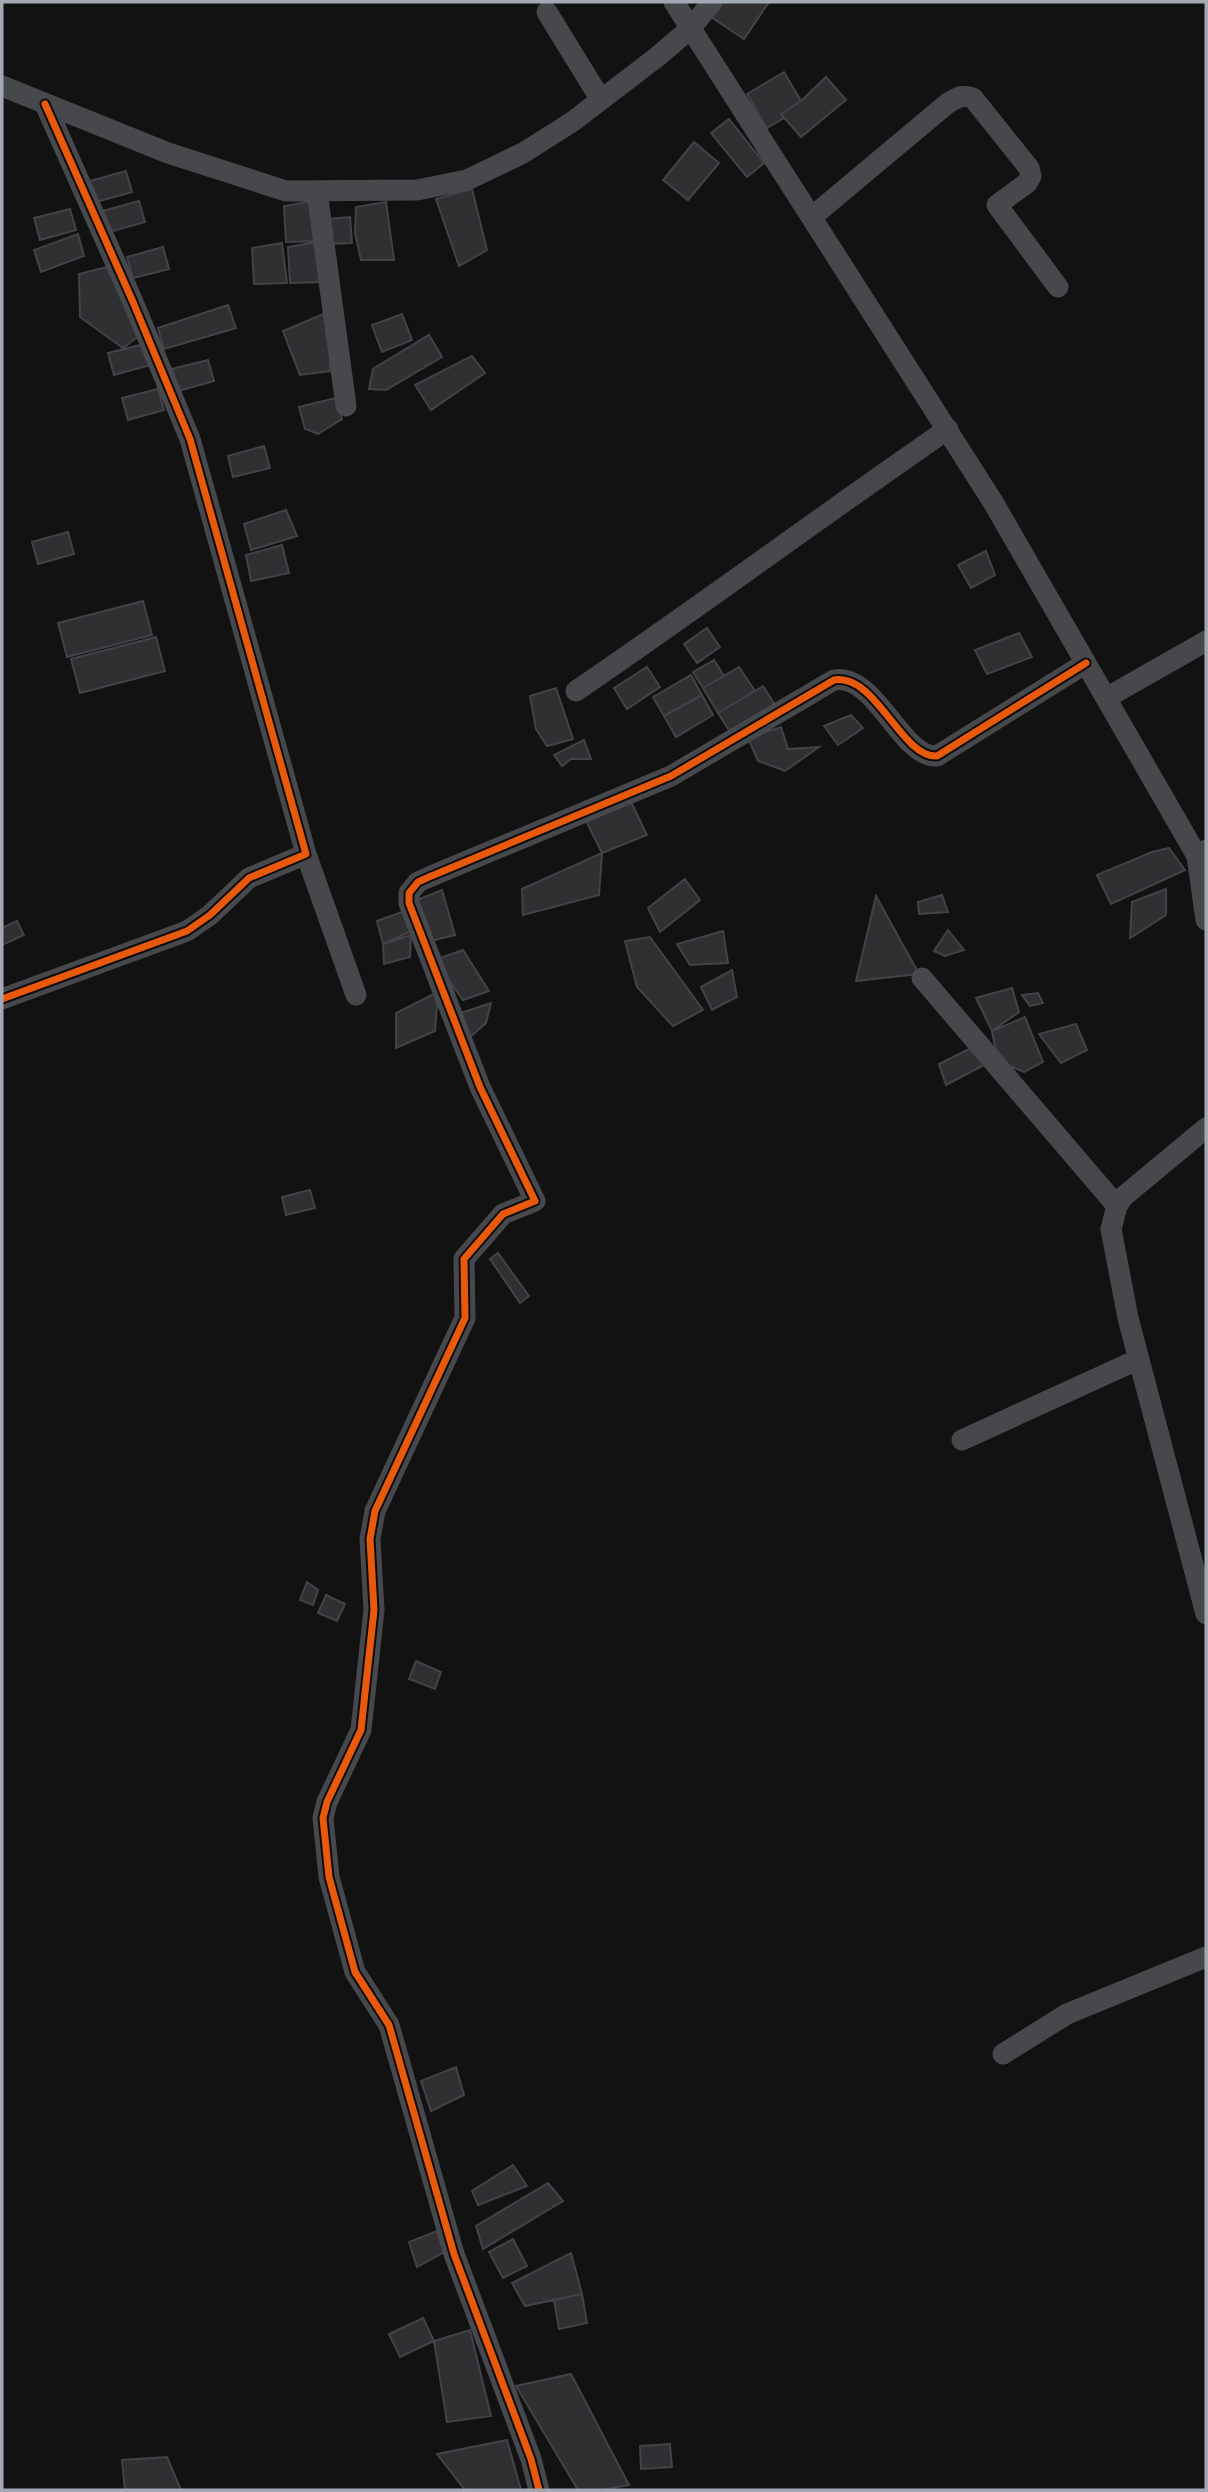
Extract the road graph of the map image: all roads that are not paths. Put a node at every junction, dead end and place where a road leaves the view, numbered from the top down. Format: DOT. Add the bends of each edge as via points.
graph roads {
  1 [pos="674,2"];
  2 [pos="712,2"];
  3 [pos="547,12"];
  4 [pos="691,28"];
  5 [pos="2,86"];
  6 [pos="601,100"];
  7 [pos="45,104"];
  8 [pos="317,192"];
  9 [pos="813,216"];
  10 [pos="1058,287"];
  11 [pos="346,406"];
  12 [pos="948,429"];
  13 [pos="1206,641"];
  14 [pos="1086,663"];
  15 [pos="576,691"];
  16 [pos="1106,698"];
  17 [pos="306,853"];
  18 [pos="1202,853"];
  19 [pos="1206,920"];
  20 [pos="922,978"];
  21 [pos="4,994"];
  22 [pos="356,995"];
  23 [pos="1206,1128"];
  24 [pos="1116,1206"];
  25 [pos="1139,1359"];
  26 [pos="962,1440"];
  27 [pos="1206,1614"];
  28 [pos="1206,1957"];
  29 [pos="1003,2054"];
  30 [pos="539,2490"];
  1 -- 4 [label="street"];
  2 -- 4 [label="street"];
  3 -- 6 [label="street"];
  4 -- 6 [label="street"];
  4 -- 9 [label="street"];
  5 -- 7 [label="street"];
  6 -- 8 [label="street" via="523,153 463,181 417,190"];
  7 -- 8 [label="street" via="168,153 268,186"];
  7 -- 17 [label="street" via="190,439"];
  8 -- 11 [label="street"];
  9 -- 10 [label="street" via="948,103 967,96 1029,168 1027,183 997,205"];
  9 -- 12 [label="street"];
  12 -- 14 [label="street"];
  12 -- 15 [label="street"];
  13 -- 16 [label="street"];
  14 -- 16 [label="street"];
  14 -- 30 [label="street" via="937,756 922,752 860,688 834,680 671,776 429,877 409,893 480,1087 535,1201 503,1214 464,1259 465,1318 375,1511 370,1539 374,1610 361,1730 327,1802 323,1833 329,1877 355,1972 389,2025 454,2254"];
  16 -- 18 [label="street"];
  17 -- 21 [label="street" via="249,878 187,931"];
  17 -- 22 [label="street"];
  18 -- 19 [label="street"];
  20 -- 24 [label="street"];
  23 -- 24 [label="street"];
  24 -- 25 [label="street" via="1112,1237"];
  25 -- 26 [label="street"];
  25 -- 27 [label="street"];
  28 -- 29 [label="street" via="1067,2014"];
}
